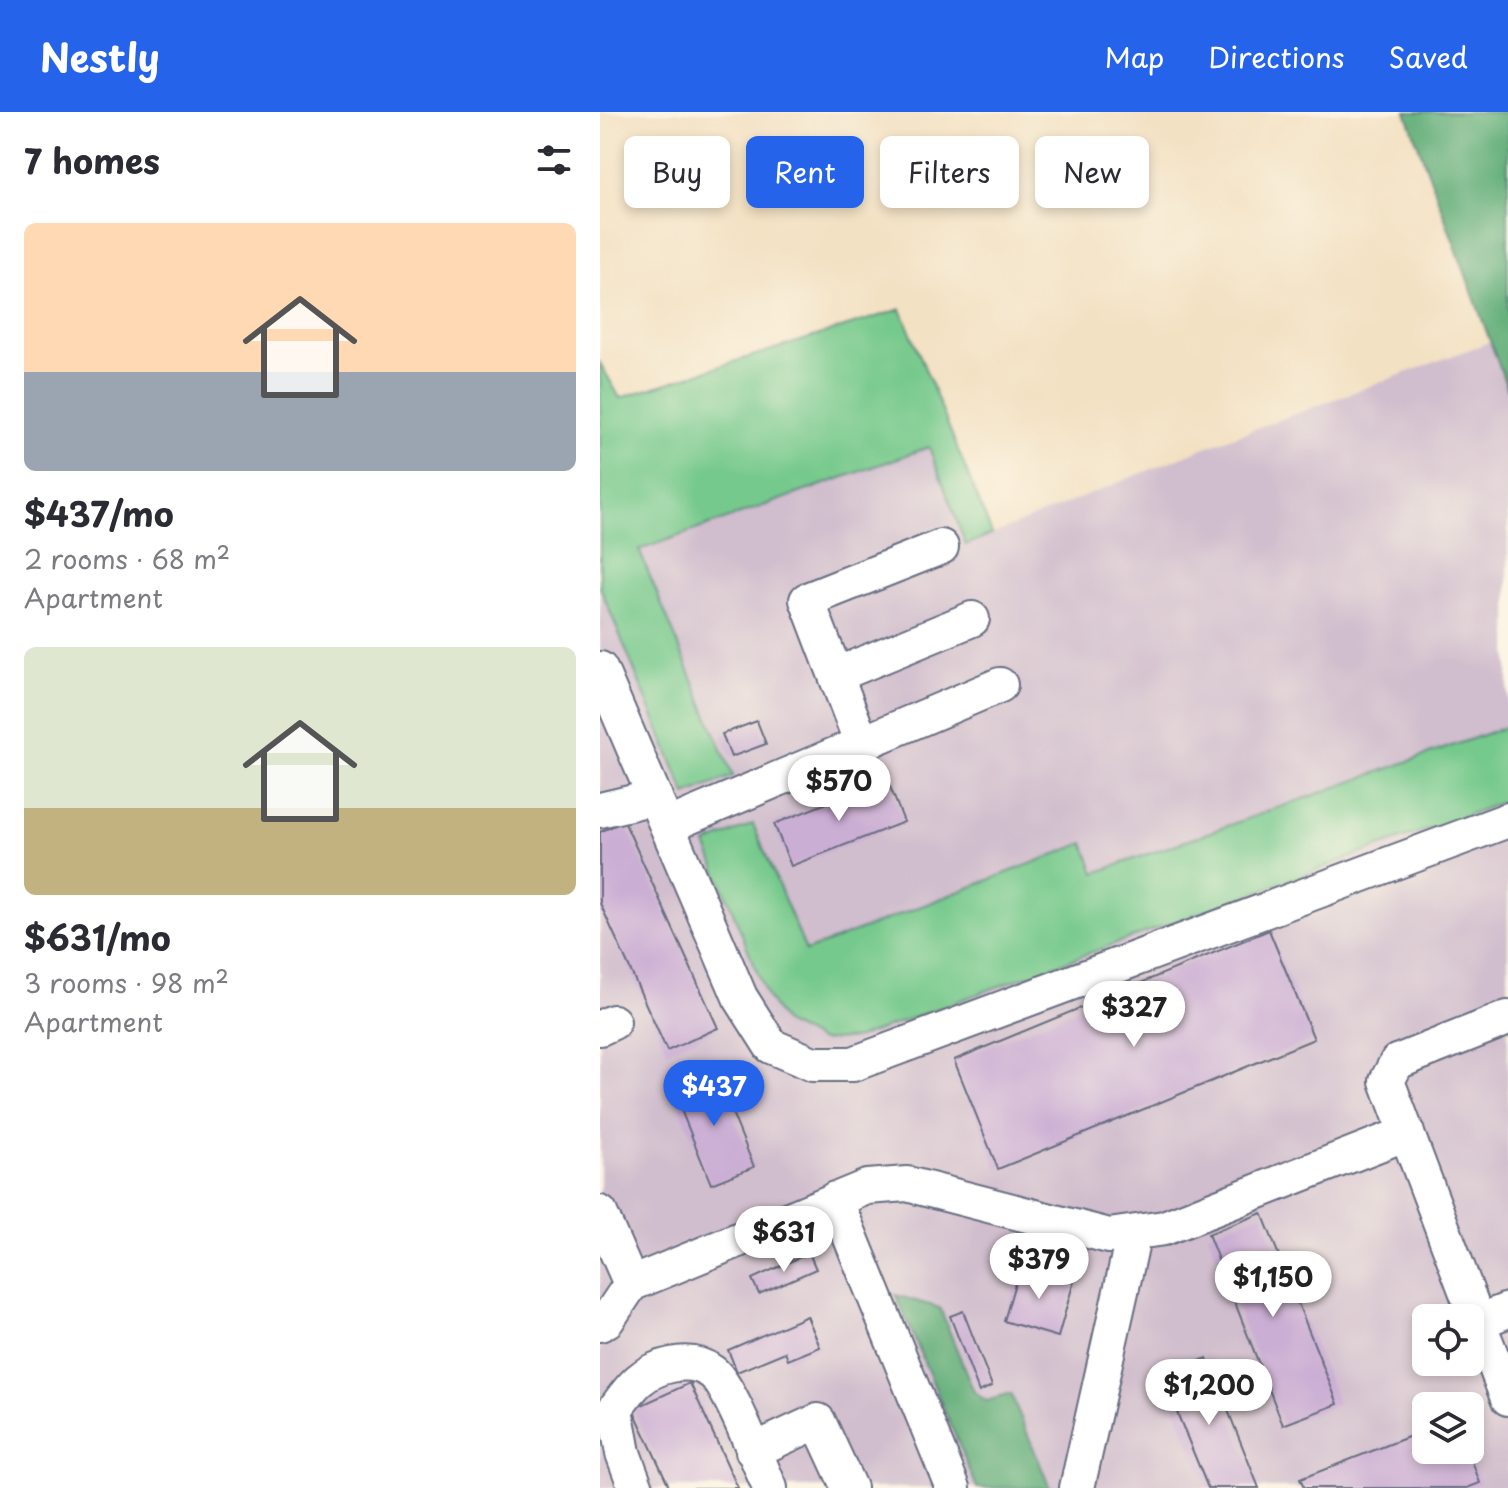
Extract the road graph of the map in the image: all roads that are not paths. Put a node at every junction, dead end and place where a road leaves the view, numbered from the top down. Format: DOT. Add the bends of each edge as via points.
graph roads {
  1 [pos="941,547"];
  2 [pos="972,619"];
  3 [pos="600,669"];
  4 [pos="836,675"];
  5 [pos="1000,685"];
  6 [pos="862,744"];
  7 [pos="600,810"];
  8 [pos="661,812"];
  9 [pos="1508,820"];
  10 [pos="1508,1018"];
  11 [pos="1407,1133"];
  12 [pos="835,1199"];
  13 [pos="600,1213"];
  14 [pos="1134,1233"];
  15 [pos="631,1284"];
  16 [pos="1493,1316"];
  17 [pos="600,1324"];
  18 [pos="1508,1398"];
  19 [pos="753,1451"];
  20 [pos="636,1488"];
  21 [pos="770,1488"];
  22 [pos="849,1488"];
  23 [pos="953,1488"];
  24 [pos="1077,1488"];
  1 -- 4 [label="lane" via="807,600"];
  2 -- 4 [label="lane"];
  3 -- 8 [label="lane"];
  4 -- 6 [label="lane"];
  5 -- 6 [label="lane"];
  6 -- 8 [label="lane"];
  7 -- 8 [label="lane"];
  8 -- 9 [label="lane" via="740,997 771,1046 813,1064 853,1064"];
  10 -- 11 [label="lane" via="1397,1062 1387,1081"];
  11 -- 14 [label="lane" via="1164,1228"];
  11 -- 16 [label="lane"];
  12 -- 14 [label="lane" via="867,1187 907,1184 1109,1236"];
  12 -- 15 [label="lane"];
  12 -- 23 [label="lane"];
  13 -- 15 [label="lane"];
  14 -- 24 [label="lane"];
  15 -- 17 [label="lane"];
  16 -- 18 [label="lane"];
  19 -- 20 [label="lane" via="715,1374 681,1362 655,1368 615,1409"];
  19 -- 21 [label="lane"];
  19 -- 22 [label="lane" via="818,1421"];
}
